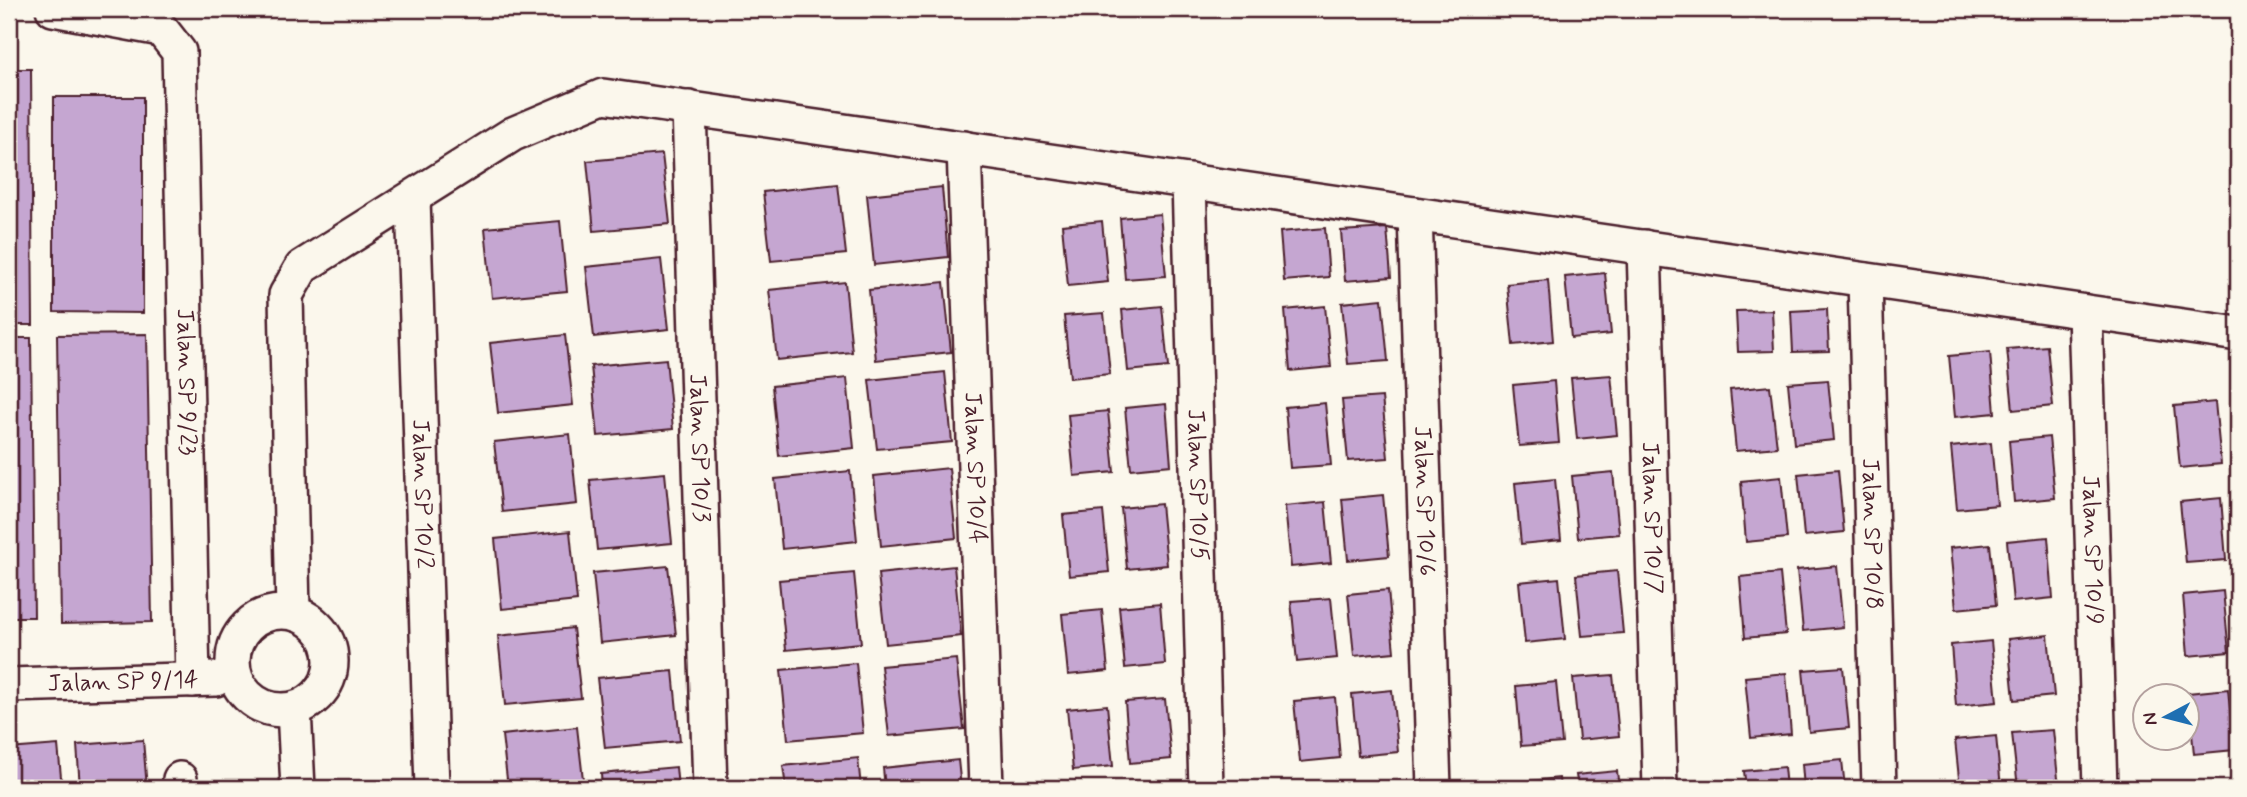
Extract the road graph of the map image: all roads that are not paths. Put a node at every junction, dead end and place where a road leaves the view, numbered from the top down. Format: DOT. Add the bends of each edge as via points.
graph roads {
  1 [pos="53,9"];
  2 [pos="689,108"];
  3 [pos="964,148"];
  4 [pos="1189,181"];
  5 [pos="413,198"];
  6 [pos="1415,214"];
  7 [pos="1644,247"];
  8 [pos="1865,280"];
  9 [pos="2085,312"];
  10 [pos="2238,334"];
  11 [pos="293,612"];
  12 [pos="236,679"];
  13 [pos="193,680"];
  14 [pos="9,685"];
  15 [pos="294,709"];
  16 [pos="298,788"];
  17 [pos="432,788"];
  18 [pos="710,788"];
  19 [pos="986,788"];
  20 [pos="1206,788"];
  21 [pos="1434,788"];
  22 [pos="1660,788"];
  23 [pos="1879,788"];
  24 [pos="2100,788"];
  1 -- 13 [label="street, Jalan SP 9/23" via="161,29 179,52"];
  2 -- 3 [label="street"];
  2 -- 5 [label="street" via="603,96 513,134"];
  2 -- 18 [label="street, Jalan SP 10/3"];
  3 -- 4 [label="street"];
  3 -- 19 [label="street, Jalan SP 10/4"];
  4 -- 6 [label="street"];
  4 -- 20 [label="street, Jalan SP 10/5"];
  5 -- 11 [label="street" via="302,267 286,295"];
  5 -- 17 [label="street, Jalan SP 10/2"];
  6 -- 7 [label="street"];
  6 -- 21 [label="street, Jalan SP 10/6"];
  7 -- 8 [label="street"];
  7 -- 22 [label="street, Jalan SP 10/7"];
  8 -- 9 [label="street"];
  8 -- 23 [label="street, Jalan SP 10/8"];
  9 -- 10 [label="street"];
  9 -- 24 [label="street, Jalan SP 10/9"];
  11 -- 12 [label="street" via="263,615 245,629 234,648"];
  11 -- 15 [label="street" via="318,626 331,652 331,667 319,694"];
  12 -- 13 [label="street, Jalan SP 9/14"];
  12 -- 15 [label="street" via="253,702 273,709"];
  13 -- 14 [label="street, Jalan SP 9/14"];
  15 -- 16 [label="street"];
}
